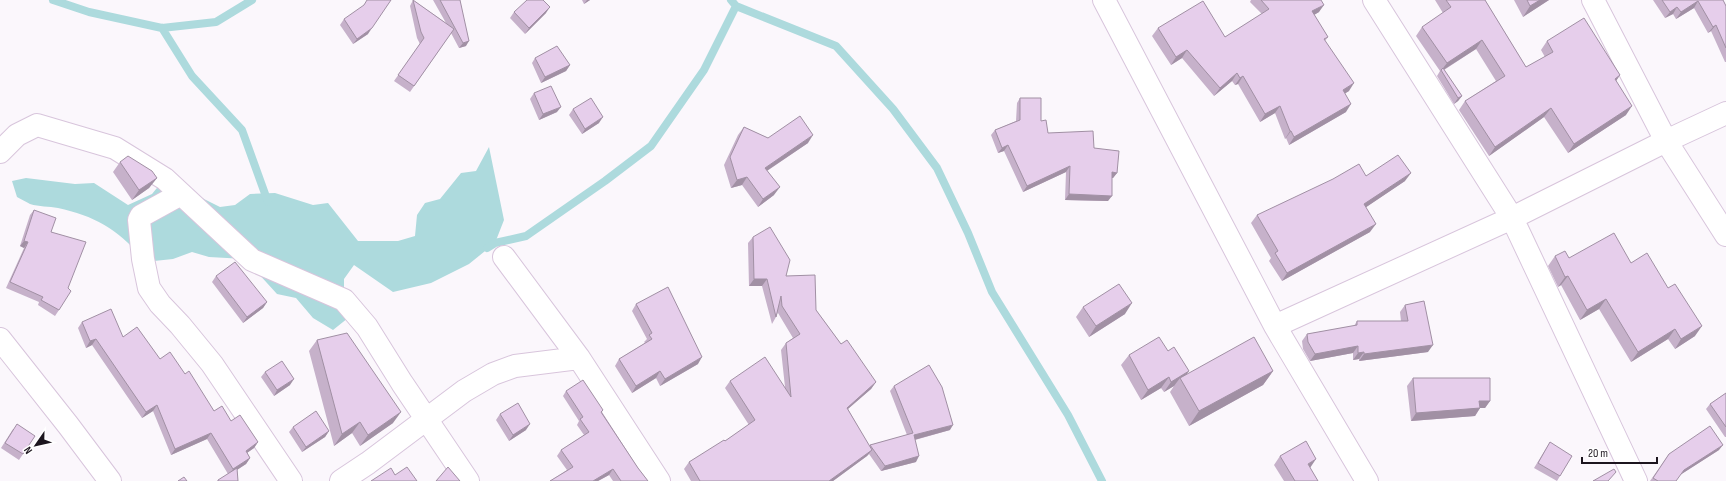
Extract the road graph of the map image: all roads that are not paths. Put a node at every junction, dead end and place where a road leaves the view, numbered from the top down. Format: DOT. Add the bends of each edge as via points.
graph roads {
  1 [pos="1104,0"];
  2 [pos="1374,0"];
  3 [pos="1593,0"];
  4 [pos="1726,113"];
  5 [pos="1666,141"];
  6 [pos="0,152"];
  7 [pos="181,194"];
  8 [pos="1512,218"];
  9 [pos="1726,235"];
  10 [pos="504,257"];
  11 [pos="1275,326"];
  12 [pos="0,339"];
  13 [pos="579,358"];
  14 [pos="427,420"];
  15 [pos="110,481"];
  16 [pos="291,481"];
  17 [pos="341,481"];
  18 [pos="468,481"];
  19 [pos="659,481"];
  20 [pos="1367,481"];
  21 [pos="1636,481"];
  1 -- 11 [label="street"];
  2 -- 8 [label="street"];
  3 -- 5 [label="street"];
  4 -- 5 [label="street"];
  5 -- 8 [label="street"];
  5 -- 9 [label="street"];
  6 -- 7 [label="street" via="17,135 37,125 115,148 165,180"];
  7 -- 14 [label="street" via="252,260 344,300 368,327"];
  7 -- 16 [label="street" via="141,216 139,220 149,288 212,364"];
  8 -- 11 [label="street"];
  8 -- 21 [label="street"];
  10 -- 13 [label="street"];
  11 -- 20 [label="street"];
  12 -- 15 [label="street"];
  13 -- 14 [label="street" via="515,366 493,374 464,391"];
  13 -- 19 [label="street"];
  14 -- 17 [label="street"];
  14 -- 18 [label="street"];
}
